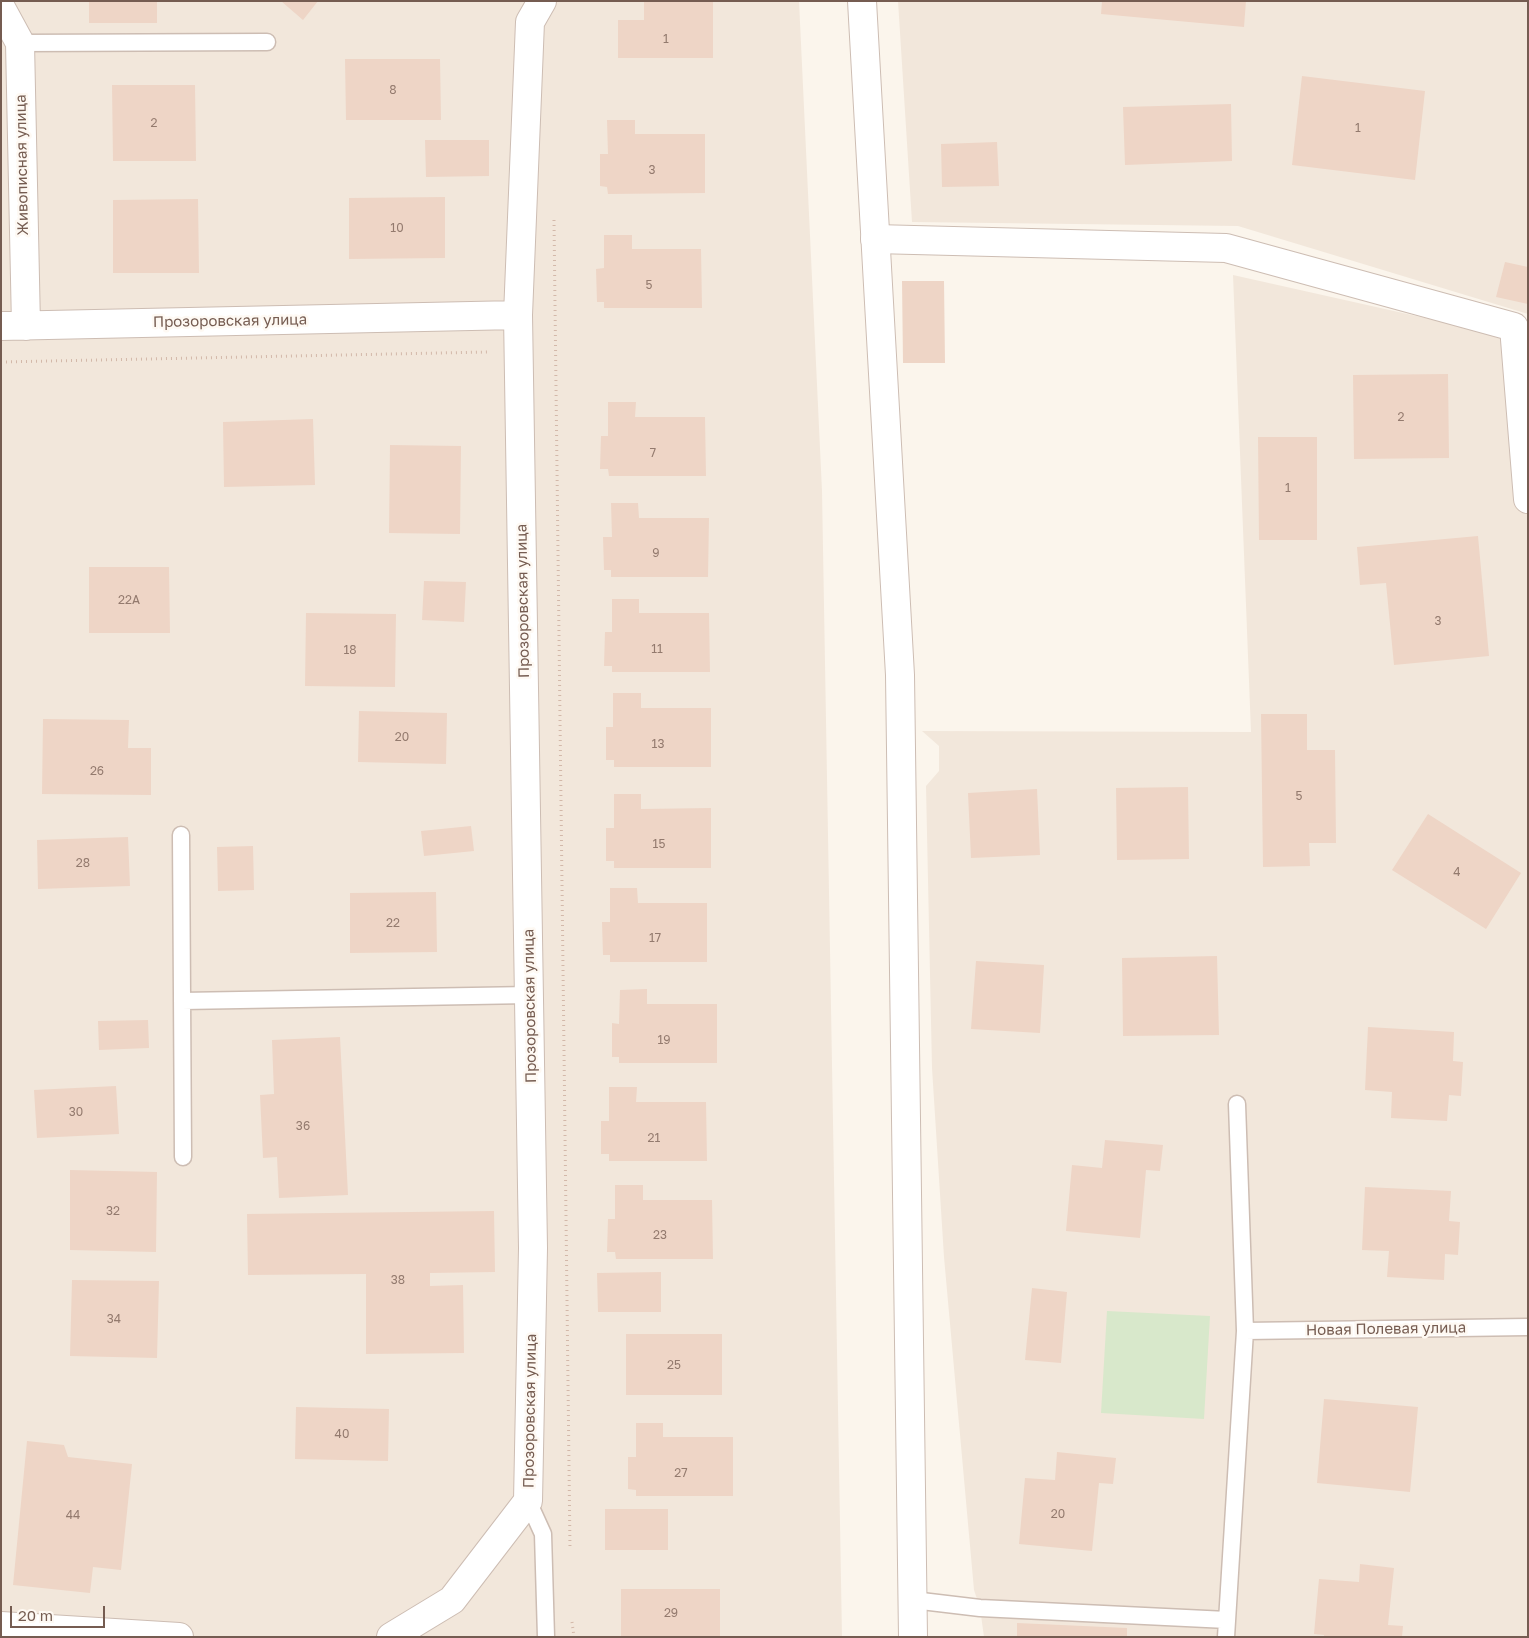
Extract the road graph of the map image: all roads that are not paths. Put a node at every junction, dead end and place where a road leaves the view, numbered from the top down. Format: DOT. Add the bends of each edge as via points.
graph roads {
  1 [pos="542,1"];
  2 [pos="862,1"];
  3 [pos="1,8"];
  4 [pos="267,42"];
  5 [pos="20,43"];
  6 [pos="876,239"];
  7 [pos="518,315"];
  8 [pos="14,326"];
  9 [pos="1521,329"];
  10 [pos="1528,499"];
  11 [pos="181,835"];
  12 [pos="530,995"];
  13 [pos="182,1002"];
  14 [pos="1237,1104"];
  15 [pos="183,1157"];
  16 [pos="1528,1327"];
  17 [pos="1244,1331"];
  18 [pos="528,1501"];
  19 [pos="913,1600"];
  20 [pos="1227,1620"];
  21 [pos="1,1626"];
  22 [pos="179,1637"];
  23 [pos="391,1637"];
  24 [pos="546,1637"];
  25 [pos="913,1637"];
  26 [pos="1226,1637"];
  1 -- 7 [label="street, Прозоровская улица" via="530,22"];
  2 -- 6 [label="street"];
  3 -- 5 [label="street, Живописная улица"];
  4 -- 5 [label="lane"];
  5 -- 8 [label="street, Живописная улица"];
  6 -- 9 [label="street" via="1226,248"];
  6 -- 19 [label="street" via="900,675"];
  7 -- 8 [label="street, Прозоровская улица"];
  7 -- 12 [label="street, Прозоровская улица"];
  9 -- 10 [label="street"];
  11 -- 13 [label="lane"];
  12 -- 13 [label="lane"];
  12 -- 18 [label="street, Прозоровская улица" via="533,1248"];
  13 -- 15 [label="lane"];
  14 -- 17 [label="lane"];
  16 -- 17 [label="lane, Новая Полевая улица"];
  17 -- 20 [label="lane"];
  18 -- 23 [label="street, Прозоровская улица" via="452,1600"];
  18 -- 24 [label="lane" via="543,1534"];
  19 -- 20 [label="lane" via="980,1608"];
  19 -- 25 [label="street"];
  20 -- 26 [label="lane"];
  21 -- 22 [label="street"];
}
